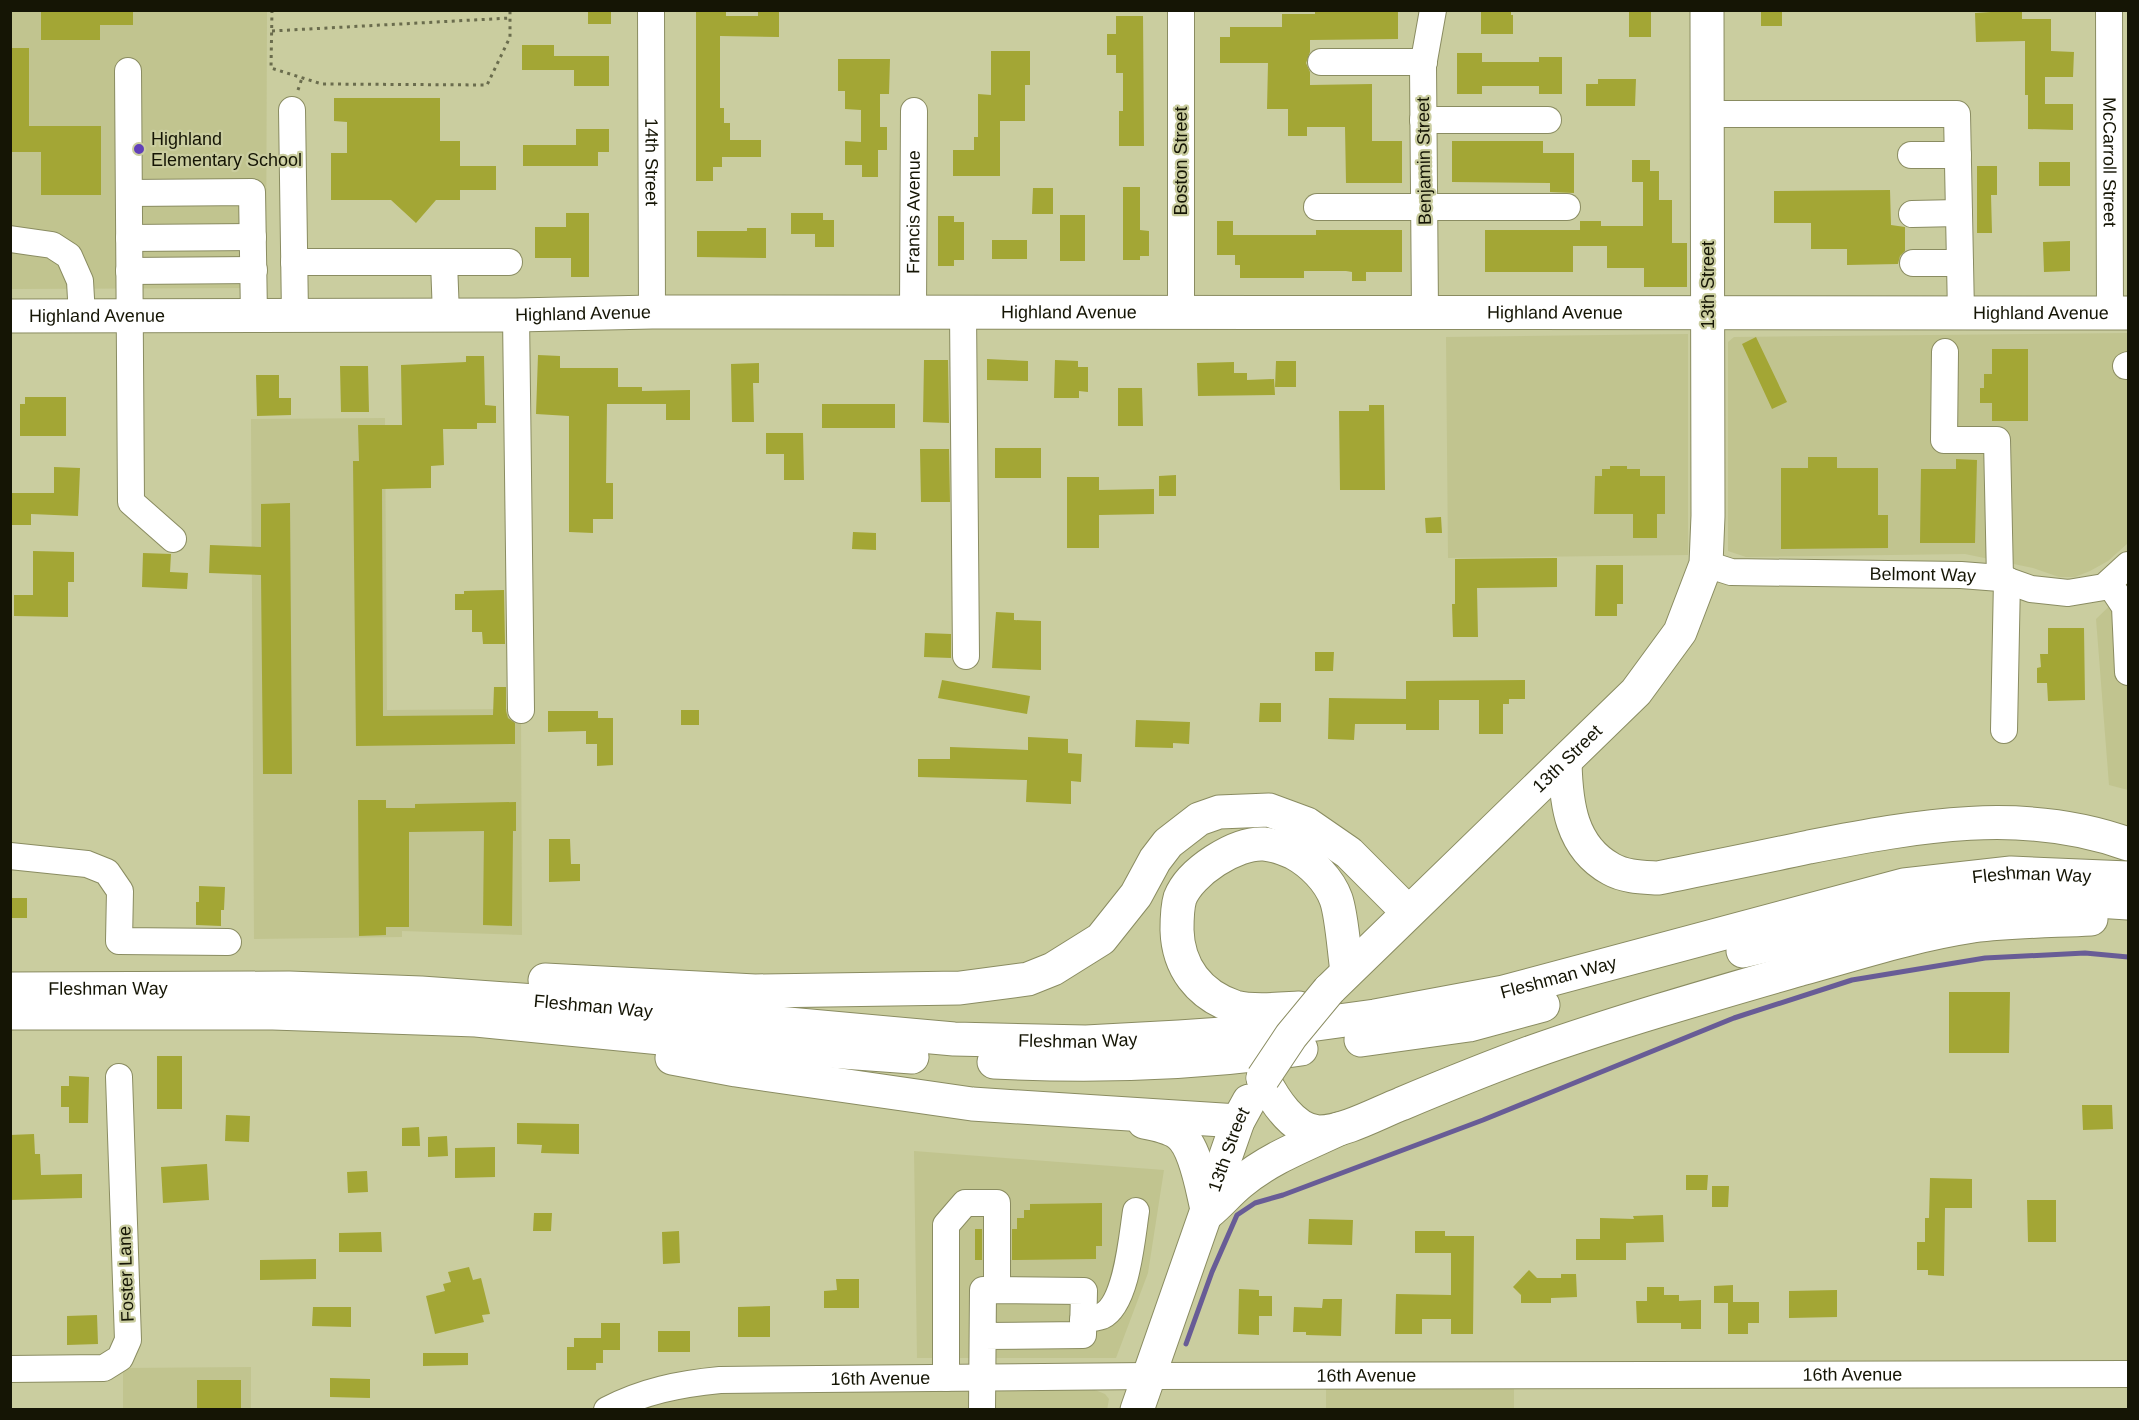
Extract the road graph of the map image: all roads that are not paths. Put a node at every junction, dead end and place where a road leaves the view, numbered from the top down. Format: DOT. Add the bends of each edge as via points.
graph roads {
  1 [pos="651,10"];
  2 [pos="1180,10"];
  3 [pos="1433,10"];
  4 [pos="1707,10"];
  5 [pos="2109,10"];
  6 [pos="1322,62"];
  7 [pos="1424,62"];
  8 [pos="128,71"];
  9 [pos="292,110"];
  10 [pos="914,111"];
  11 [pos="1708,114"];
  12 [pos="1424,120"];
  13 [pos="1548,120"];
  14 [pos="1911,155"];
  15 [pos="1958,155"];
  16 [pos="129,193"];
  17 [pos="1317,207"];
  18 [pos="1424,207"];
  19 [pos="1568,207"];
  20 [pos="1959,213"];
  21 [pos="1912,214"];
  22 [pos="253,237"];
  23 [pos="129,238"];
  24 [pos="10,239"];
  25 [pos="294,262"];
  26 [pos="444,262"];
  27 [pos="508,262"];
  28 [pos="1913,263"];
  29 [pos="1960,263"];
  30 [pos="254,270"];
  31 [pos="129,271"];
  32 [pos="652,312"];
  33 [pos="913,312"];
  34 [pos="963,312"];
  35 [pos="1181,312"];
  36 [pos="1425,312"];
  37 [pos="1708,312"];
  38 [pos="1961,313"];
  39 [pos="2119,313"];
  40 [pos="129,315"];
  41 [pos="254,315"];
  42 [pos="295,315"];
  43 [pos="446,315"];
  44 [pos="516,315"];
  45 [pos="10,316"];
  46 [pos="82,316"];
  47 [pos="1945,352"];
  48 [pos="173,539"];
  49 [pos="1706,564"];
  50 [pos="2128,565"];
  51 [pos="2003,579"];
  52 [pos="2109,583"];
  53 [pos="2127,625"];
  54 [pos="966,656"];
  55 [pos="2128,672"];
  56 [pos="521,710"];
  57 [pos="2004,730"];
  58 [pos="1565,762"];
  59 [pos="2128,844"];
  60 [pos="10,856"];
  61 [pos="2128,878"];
  62 [pos="2128,903"];
  63 [pos="1408,912"];
  64 [pos="2128,920"];
  65 [pos="228,942"];
  66 [pos="1338,981"];
  67 [pos="289,988"];
  68 [pos="10,989"];
  69 [pos="1504,992"];
  70 [pos="10,1013"];
  71 [pos="476,1020"];
  72 [pos="119,1077"];
  73 [pos="1263,1078"];
  74 [pos="1080,1111"];
  75 [pos="1238,1120"];
  76 [pos="1345,1127"];
  77 [pos="1136,1211"];
  78 [pos="1205,1213"];
  79 [pos="997,1290"];
  80 [pos="1083,1320"];
  81 [pos="983,1336"];
  82 [pos="10,1369"];
  83 [pos="2128,1374"];
  84 [pos="1148,1376"];
  85 [pos="946,1378"];
  86 [pos="984,1378"];
  87 [pos="607,1410"];
  88 [pos="982,1410"];
  89 [pos="1137,1410"];
  1 -- 32 [label="street, 14th Street"];
  2 -- 35 [label="street, Boston Street"];
  3 -- 7 [label="street, Benjamin Street"];
  4 -- 11 [label="main road, 13th Street"];
  5 -- 39 [label="street, McCarroll Street"];
  6 -- 7 [label="street"];
  7 -- 12 [label="street, Benjamin Street"];
  8 -- 16 [label="street"];
  9 -- 25 [label="street"];
  10 -- 33 [label="street, Francis Avenue"];
  11 -- 15 [label="street" via="1957,114"];
  11 -- 37 [label="main road, 13th Street"];
  12 -- 13 [label="street"];
  12 -- 18 [label="street, Benjamin Street"];
  14 -- 15 [label="street"];
  15 -- 20 [label="street"];
  16 -- 22 [label="street" via="252,192"];
  16 -- 23 [label="street"];
  17 -- 18 [label="street"];
  18 -- 19 [label="street"];
  18 -- 36 [label="street, Benjamin Street"];
  20 -- 21 [label="street"];
  20 -- 29 [label="street"];
  22 -- 23 [label="street"];
  22 -- 30 [label="street"];
  23 -- 31 [label="street"];
  24 -- 46 [label="street" via="52,245 69,256 80,281"];
  25 -- 26 [label="street"];
  25 -- 42 [label="street"];
  26 -- 27 [label="street"];
  26 -- 43 [label="street"];
  28 -- 29 [label="street"];
  29 -- 38 [label="street"];
  30 -- 31 [label="street"];
  30 -- 41 [label="street"];
  31 -- 40 [label="street"];
  32 -- 33 [label="main road, Highland Avenue"];
  32 -- 44 [label="main road, Highland Avenue"];
  33 -- 34 [label="main road, Highland Avenue"];
  34 -- 35 [label="main road, Highland Avenue"];
  34 -- 54 [label="street"];
  35 -- 36 [label="main road, Highland Avenue"];
  36 -- 37 [label="main road, Highland Avenue"];
  37 -- 38 [label="main road, Highland Avenue"];
  37 -- 49 [label="main road, 13th Street"];
  38 -- 39 [label="main road, Highland Avenue"];
  40 -- 41 [label="main road, Highland Avenue"];
  40 -- 46 [label="main road, Highland Avenue"];
  40 -- 48 [label="street" via="131,502"];
  41 -- 42 [label="main road, Highland Avenue"];
  42 -- 43 [label="main road, Highland Avenue"];
  43 -- 44 [label="main road, Highland Avenue"];
  44 -- 56 [label="street"];
  45 -- 46 [label="main road, Highland Avenue"];
  47 -- 51 [label="street" via="1944,440 1997,440"];
  49 -- 51 [label="street, Belmont Way" via="1731,572"];
  49 -- 58 [label="main road, 13th Street" via="1680,632 1636,692"];
  50 -- 52 [label="street, Belmont Way"];
  51 -- 52 [label="street, Belmont Way" via="2031,589 2068,593"];
  51 -- 57 [label="street"];
  52 -- 53 [label="street" via="2125,607"];
  53 -- 55 [label="street"];
  58 -- 59 [label="main road" via="1572,823 1583,845 1612,870 1631,876 1658,878 1845,840 1971,822 2060,826"];
  58 -- 63 [label="main road, 13th Street"];
  60 -- 65 [label="street" via="87,864 107,872 120,891 119,941"];
  61 -- 69 [label="main road, Fleshman Way" via="2011,873 1904,885"];
  62 -- 71 [label="main road, Fleshman Way" via="2035,897 1955,901 1728,955 1469,1024 1246,1057 1063,1065 834,1053"];
  63 -- 66 [label="main road, 13th Street"];
  63 -- 67 [label="main road" via="1349,853 1307,824 1269,810 1219,812 1199,819 1168,843 1136,895 1101,939 1053,969 1028,979 960,988 802,991 550,980"];
  64 -- 76 [label="main road" via="1974,926 1917,936 1716,993 1542,1049"];
  66 -- 69 [label="main road" via="1337,901 1329,884 1308,860 1285,848 1263,843 1242,848 1205,867 1180,898 1177,918 1181,959 1192,980 1210,996 1237,1008 1362,1005"];
  66 -- 73 [label="main road, 13th Street, bridge" via="1291,1036"];
  67 -- 68 [label="main road, Fleshman Way"];
  67 -- 69 [label="main road, Fleshman Way" via="536,1001 954,1039 1086,1042 1264,1031"];
  70 -- 71 [label="main road, Fleshman Way" via="273,1013"];
  71 -- 74 [label="main road" via="736,1070 972,1104"];
  72 -- 82 [label="street, Foster Lane" via="128,1340 120,1358 104,1368"];
  73 -- 75 [label="main road, 13th Street"];
  73 -- 76 [label="main road" via="1275,1100 1296,1123 1318,1132"];
  74 -- 75 [label="main road"];
  74 -- 78 [label="main road" via="1158,1125 1180,1135 1196,1165"];
  75 -- 78 [label="main road, 13th Street"];
  76 -- 78 [label="main road" via="1277,1158 1239,1183"];
  77 -- 80 [label="street" via="1119,1297 1104,1315"];
  78 -- 84 [label="main road, 13th Street"];
  79 -- 80 [label="street" via="1084,1291"];
  79 -- 81 [label="street" via="983,1290"];
  79 -- 85 [label="street" via="997,1203 965,1203 946,1225"];
  80 -- 81 [label="street" via="1083,1335"];
  81 -- 86 [label="street"];
  83 -- 84 [label="street, 16th Avenue"];
  84 -- 86 [label="street, 16th Avenue"];
  84 -- 89 [label="main road, 13th Street"];
  85 -- 86 [label="street, 16th Avenue"];
  85 -- 87 [label="street, 16th Avenue" via="681,1383"];
  86 -- 88 [label="street"];
}
